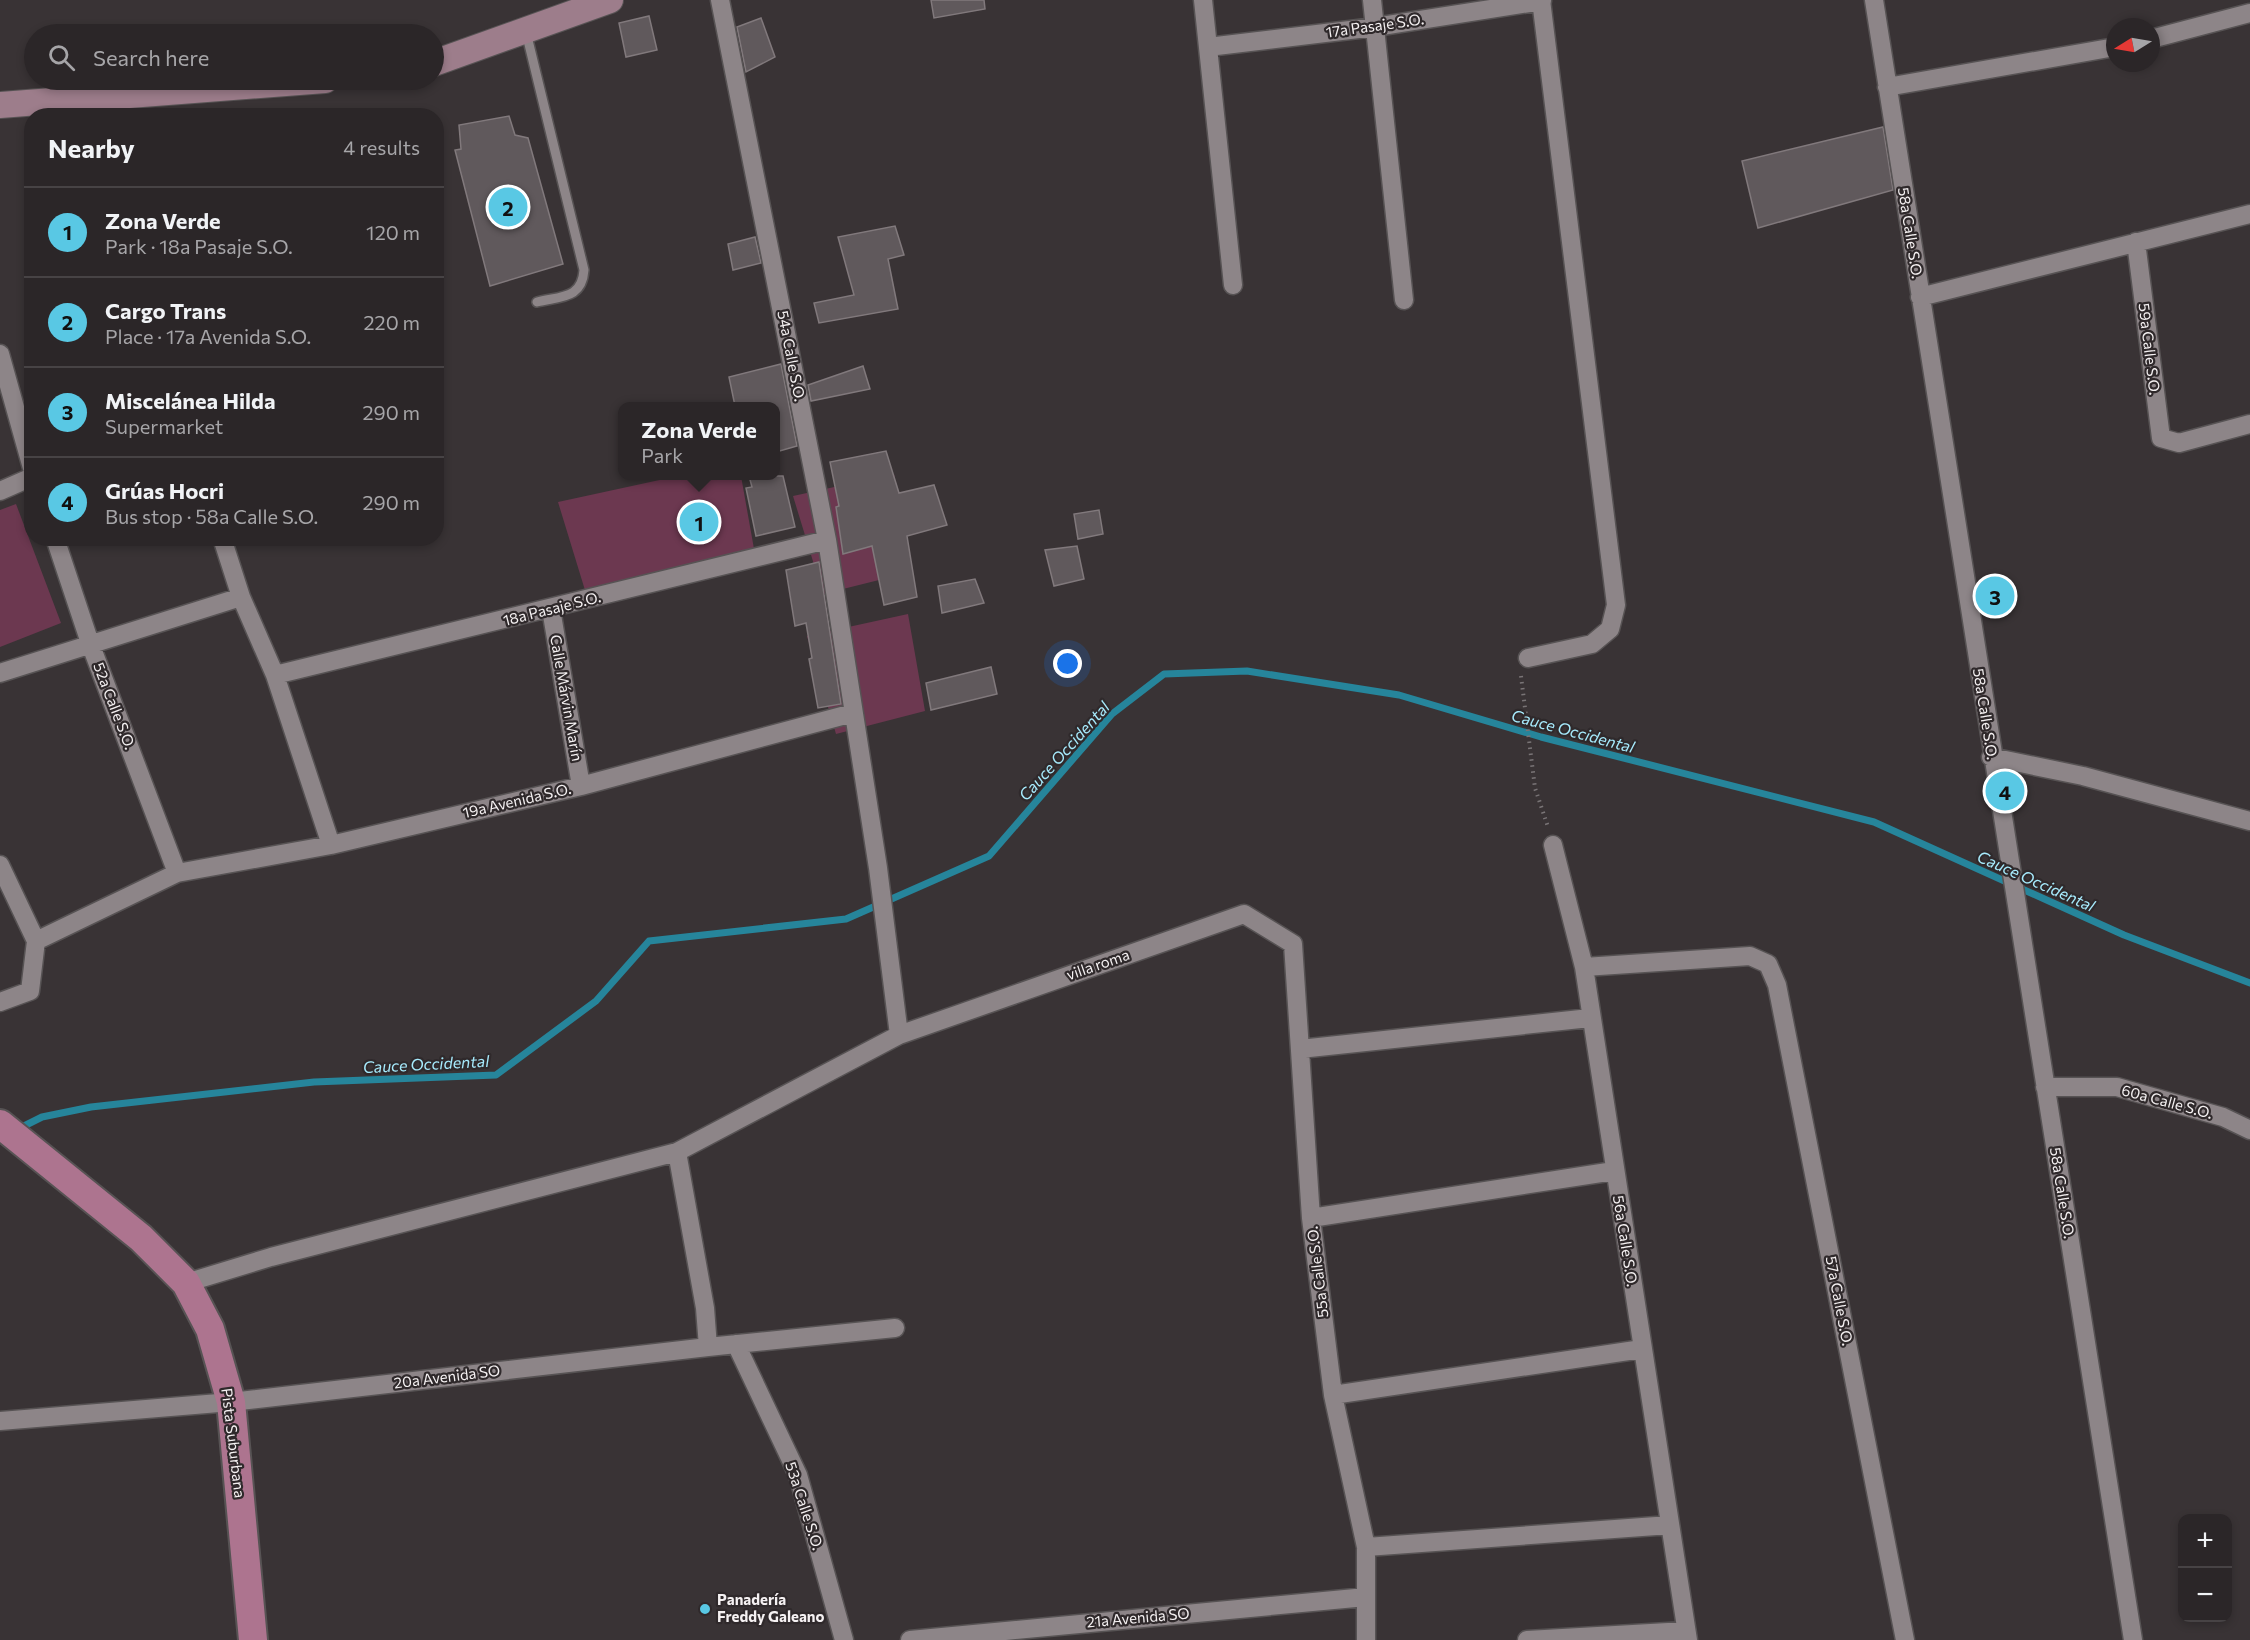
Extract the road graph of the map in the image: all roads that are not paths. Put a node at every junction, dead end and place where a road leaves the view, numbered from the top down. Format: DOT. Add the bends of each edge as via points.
graph roads {
  1 [pos="610,0"];
  2 [pos="720,0"];
  3 [pos="1203,0"];
  4 [pos="1372,0"];
  5 [pos="1874,0"];
  6 [pos="1541,1"];
  7 [pos="2250,13"];
  8 [pos="1375,27"];
  9 [pos="526,32"];
  10 [pos="2160,37"];
  11 [pos="1208,46"];
  12 [pos="2106,49"];
  13 [pos="444,60"];
  14 [pos="1887,87"];
  15 [pos="242,90"];
  16 [pos="0,105"];
  17 [pos="109,106"];
  18 [pos="2250,214"];
  19 [pos="2136,242"];
  20 [pos="1233,285"];
  21 [pos="1920,297"];
  22 [pos="1404,300"];
  23 [pos="537,302"];
  24 [pos="0,354"];
  25 [pos="2250,424"];
  26 [pos="24,440"];
  27 [pos="24,480"];
  28 [pos="0,491"];
  29 [pos="827,540"];
  30 [pos="58,546"];
  31 [pos="225,546"];
  32 [pos="241,597"];
  33 [pos="551,609"];
  34 [pos="90,643"];
  35 [pos="1528,658"];
  36 [pos="0,674"];
  37 [pos="275,675"];
  38 [pos="854,713"];
  39 [pos="1991,757"];
  40 [pos="581,786"];
  41 [pos="2250,821"];
  42 [pos="1553,844"];
  43 [pos="331,845"];
  44 [pos="0,865"];
  45 [pos="177,873"];
  46 [pos="36,941"];
  47 [pos="1293,944"];
  48 [pos="1584,967"];
  49 [pos="0,1002"];
  50 [pos="1590,1018"];
  51 [pos="899,1035"];
  52 [pos="1300,1049"];
  53 [pos="2045,1087"];
  54 [pos="0,1124"];
  55 [pos="2250,1130"];
  56 [pos="677,1152"];
  57 [pos="1614,1172"];
  58 [pos="1311,1218"];
  59 [pos="186,1283"];
  60 [pos="894,1328"];
  61 [pos="736,1344"];
  62 [pos="708,1347"];
  63 [pos="1642,1349"];
  64 [pos="1333,1395"];
  65 [pos="231,1402"];
  66 [pos="0,1421"];
  67 [pos="1670,1525"];
  68 [pos="1366,1547"];
  69 [pos="1366,1597"];
  70 [pos="1687,1635"];
  71 [pos="253,1640"];
  72 [pos="844,1640"];
  73 [pos="910,1640"];
  74 [pos="1366,1640"];
  75 [pos="1527,1640"];
  76 [pos="1905,1640"];
  77 [pos="2133,1640"];
  1 -- 9 [label="street"];
  2 -- 29 [label="street, 54a Calle S.O."];
  3 -- 11 [label="street"];
  4 -- 8 [label="street"];
  5 -- 14 [label="street, 58a Calle S.O."];
  6 -- 8 [label="street, 17a Pasaje S.O."];
  6 -- 35 [label="street" via="1616,605 1610,629 1592,644"];
  7 -- 10 [label="street"];
  8 -- 11 [label="street, 17a Pasaje S.O."];
  8 -- 22 [label="street"];
  9 -- 13 [label="street"];
  9 -- 23 [label="lane" via="584,270 583,283 575,293"];
  11 -- 20 [label="street"];
  12 -- 14 [label="street"];
  14 -- 21 [label="street, 58a Calle S.O."];
  15 -- 17 [label="street"];
  16 -- 17 [label="street"];
  18 -- 19 [label="street"];
  19 -- 21 [label="street"];
  19 -- 25 [label="street, 59a Calle S.O." via="2161,438 2179,443"];
  21 -- 39 [label="street, 58a Calle S.O."];
  24 -- 26 [label="street"];
  27 -- 28 [label="street"];
  29 -- 33 [label="street, 18a Pasaje S.O."];
  29 -- 38 [label="street, 54a Calle S.O."];
  30 -- 34 [label="street, 52a Calle S.O."];
  31 -- 32 [label="street"];
  32 -- 34 [label="street"];
  32 -- 37 [label="street"];
  33 -- 37 [label="street, 18a Pasaje S.O."];
  33 -- 40 [label="street, Calle Márvin Marín"];
  34 -- 36 [label="street"];
  34 -- 45 [label="street, 52a Calle S.O."];
  37 -- 43 [label="street"];
  38 -- 40 [label="street, 19a Avenida S.O."];
  38 -- 51 [label="street"];
  39 -- 41 [label="street" via="2083,776"];
  39 -- 53 [label="street, 58a Calle S.O."];
  40 -- 43 [label="street, 19a Avenida S.O."];
  42 -- 48 [label="street, 56a Calle S.O."];
  43 -- 45 [label="street, 19a Avenida S.O."];
  44 -- 46 [label="street"];
  45 -- 46 [label="street, 19a Avenida S.O."];
  46 -- 49 [label="street" via="30,991"];
  47 -- 51 [label="street, villa roma" via="1244,914"];
  47 -- 52 [label="street, 55a Calle S.O."];
  48 -- 50 [label="street, 56a Calle S.O."];
  48 -- 76 [label="street, 57a Calle S.O." via="1750,956 1768,964 1777,985"];
  50 -- 52 [label="street"];
  50 -- 57 [label="street, 56a Calle S.O."];
  51 -- 56 [label="street, villa roma"];
  52 -- 58 [label="street, 55a Calle S.O."];
  53 -- 55 [label="street, 60a Calle S.O." via="2117,1088 2223,1117"];
  53 -- 77 [label="street, 58a Calle S.O."];
  54 -- 59 [label="main road, Pista Suburbana" via="141,1238"];
  56 -- 59 [label="street, villa roma" via="271,1257"];
  56 -- 62 [label="street" via="705,1308"];
  57 -- 58 [label="street"];
  57 -- 63 [label="street, 56a Calle S.O."];
  58 -- 64 [label="street, 55a Calle S.O."];
  59 -- 65 [label="main road, Pista Suburbana" via="210,1329"];
  60 -- 61 [label="street, 20a Avenida SO"];
  61 -- 62 [label="street, 20a Avenida SO"];
  61 -- 72 [label="street, 53a Calle S.O." via="798,1475"];
  62 -- 65 [label="street, 20a Avenida SO"];
  63 -- 64 [label="street"];
  63 -- 67 [label="street, 56a Calle S.O."];
  64 -- 68 [label="street, 55a Calle S.O."];
  65 -- 66 [label="street, 20a Avenida SO"];
  65 -- 71 [label="main road, Pista Suburbana"];
  67 -- 68 [label="street"];
  67 -- 70 [label="street, 56a Calle S.O."];
  68 -- 69 [label="street, 55a Calle S.O."];
  69 -- 73 [label="street, 21a Avenida SO"];
  69 -- 74 [label="street, 55a Calle S.O."];
  70 -- 75 [label="street"];
}
